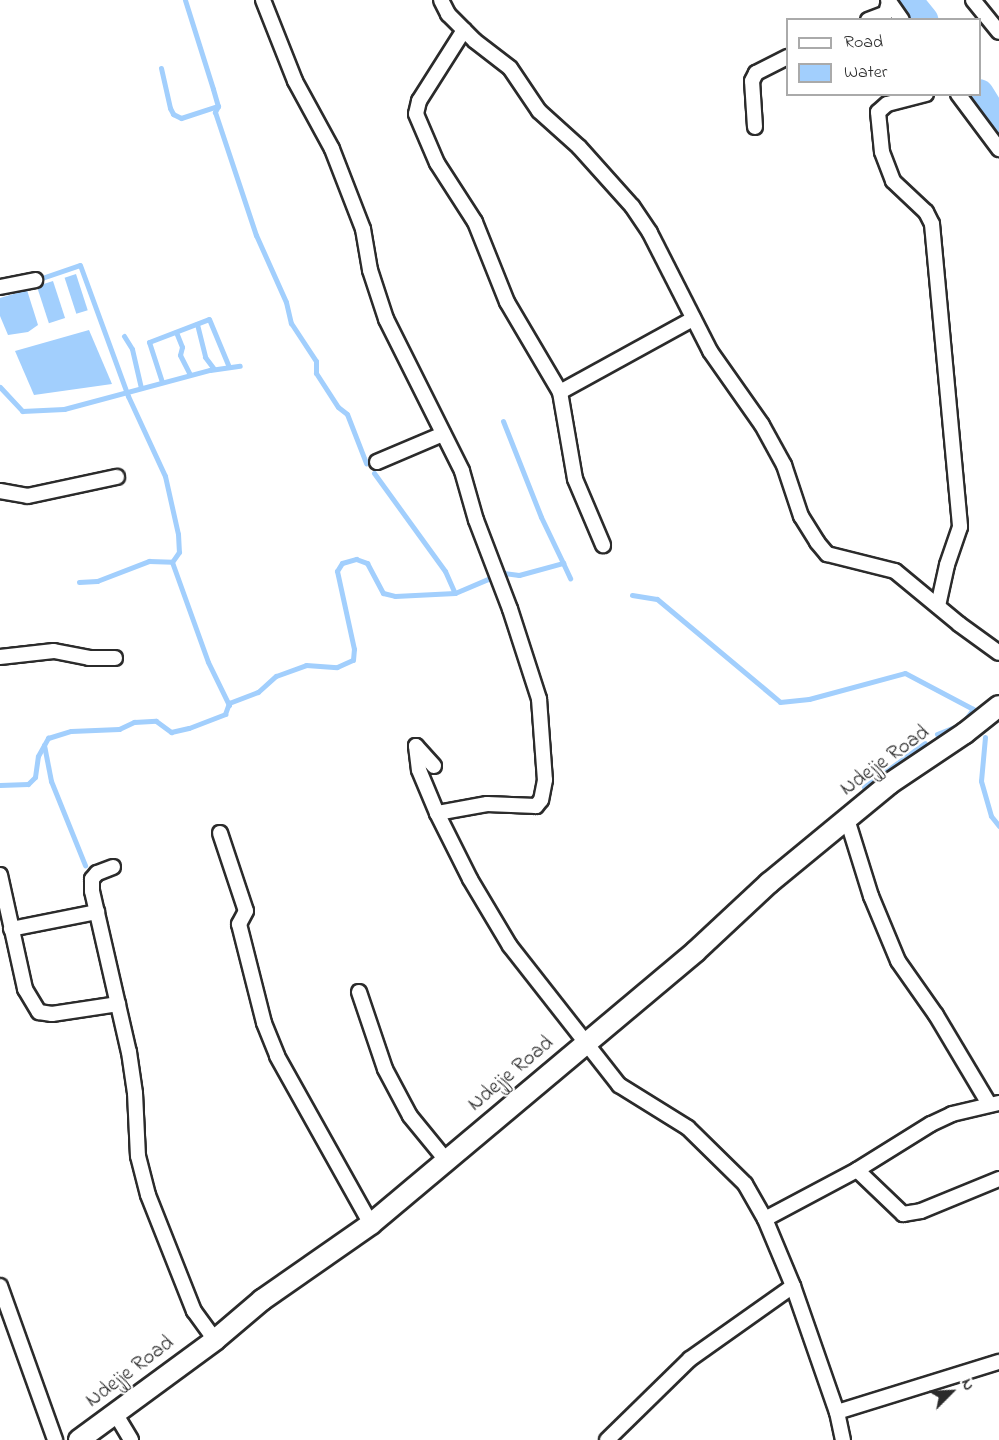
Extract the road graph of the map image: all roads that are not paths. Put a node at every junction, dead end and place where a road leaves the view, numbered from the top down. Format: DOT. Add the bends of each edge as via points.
graph roads {
  1 [pos="263,0"];
  2 [pos="441,0"];
  3 [pos="973,0"];
  4 [pos="888,1"];
  5 [pos="873,18"];
  6 [pos="901,18"];
  7 [pos="464,30"];
  8 [pos="999,32"];
  9 [pos="786,58"];
  10 [pos="918,96"];
  11 [pos="959,96"];
  12 [pos="755,127"];
  13 [pos="999,149"];
  14 [pos="35,280"];
  15 [pos="0,287"];
  16 [pos="693,319"];
  17 [pos="560,392"];
  18 [pos="443,434"];
  19 [pos="377,462"];
  20 [pos="117,477"];
  21 [pos="0,490"];
  22 [pos="603,545"];
  23 [pos="938,606"];
  24 [pos="999,653"];
  25 [pos="0,657"];
  26 [pos="115,658"];
  27 [pos="995,708"];
  28 [pos="434,766"];
  29 [pos="437,813"];
  30 [pos="847,819"];
  31 [pos="220,833"];
  32 [pos="113,867"];
  33 [pos="0,875"];
  34 [pos="97,912"];
  35 [pos="11,929"];
  36 [pos="359,992"];
  37 [pos="118,1004"];
  38 [pos="586,1042"];
  39 [pos="994,1104"];
  40 [pos="446,1160"];
  41 [pos="857,1170"];
  42 [pos="999,1179"];
  43 [pos="765,1219"];
  44 [pos="371,1224"];
  45 [pos="0,1286"];
  46 [pos="793,1286"];
  47 [pos="215,1340"];
  48 [pos="999,1362"];
  49 [pos="837,1412"];
  50 [pos="115,1413"];
  51 [pos="55,1440"];
  52 [pos="79,1440"];
  53 [pos="132,1440"];
  54 [pos="607,1440"];
  55 [pos="843,1440"];
  1 -- 18 [label="street" via="295,81 336,159 363,229 370,270 386,319"];
  2 -- 7 [label="street"];
  3 -- 8 [label="street"];
  4 -- 5 [label="street" via="886,13"];
  4 -- 6 [label="street"];
  7 -- 16 [label="street" via="510,68 539,111 579,147 632,206 650,233"];
  7 -- 17 [label="street" via="419,101 416,114 437,163 476,222 507,302"];
  9 -- 12 [label="street" via="756,73 752,81"];
  10 -- 23 [label="street" via="887,104 878,112 882,152 893,182 926,212 932,224 960,527"];
  11 -- 13 [label="street"];
  14 -- 15 [label="street"];
  16 -- 17 [label="street"];
  16 -- 23 [label="street" via="710,351 762,425 784,465 801,516 816,542 828,554 895,571"];
  17 -- 22 [label="street" via="575,479"];
  18 -- 19 [label="street"];
  18 -- 29 [label="street" via="462,471 539,699 544,780 541,800 536,806 487,804"];
  20 -- 21 [label="street" via="28,496"];
  23 -- 24 [label="street"];
  25 -- 26 [label="street" via="54,651"];
  27 -- 30 [label="street, Ndejje Road"];
  28 -- 29 [label="street" via="416,746 419,770"];
  29 -- 38 [label="street" via="510,946"];
  30 -- 38 [label="street, Ndejje Road"];
  30 -- 39 [label="street" via="871,896 898,961"];
  31 -- 44 [label="street" via="246,911 239,924 264,1023 277,1056"];
  32 -- 34 [label="street" via="92,879"];
  33 -- 35 [label="street"];
  34 -- 35 [label="street"];
  34 -- 37 [label="street"];
  35 -- 37 [label="street" via="25,989 39,1012 52,1014"];
  36 -- 40 [label="street" via="385,1069 410,1116"];
  37 -- 47 [label="street" via="135,1093 138,1156 148,1195 194,1311"];
  38 -- 40 [label="street, Ndejje Road"];
  38 -- 43 [label="street" via="620,1085 705,1143 745,1184"];
  39 -- 41 [label="street" via="952,1114 931,1124"];
  40 -- 44 [label="street, Ndejje Road"];
  41 -- 42 [label="street" via="903,1214 921,1211"];
  41 -- 43 [label="street"];
  43 -- 46 [label="street"];
  44 -- 47 [label="street, Ndejje Road" via="262,1300"];
  45 -- 51 [label="street"];
  46 -- 49 [label="street"];
  46 -- 54 [label="street" via="690,1359"];
  47 -- 50 [label="street, Ndejje Road"];
  48 -- 49 [label="street"];
  49 -- 55 [label="street"];
  50 -- 52 [label="street, Ndejje Road"];
  50 -- 53 [label="street"];
}
